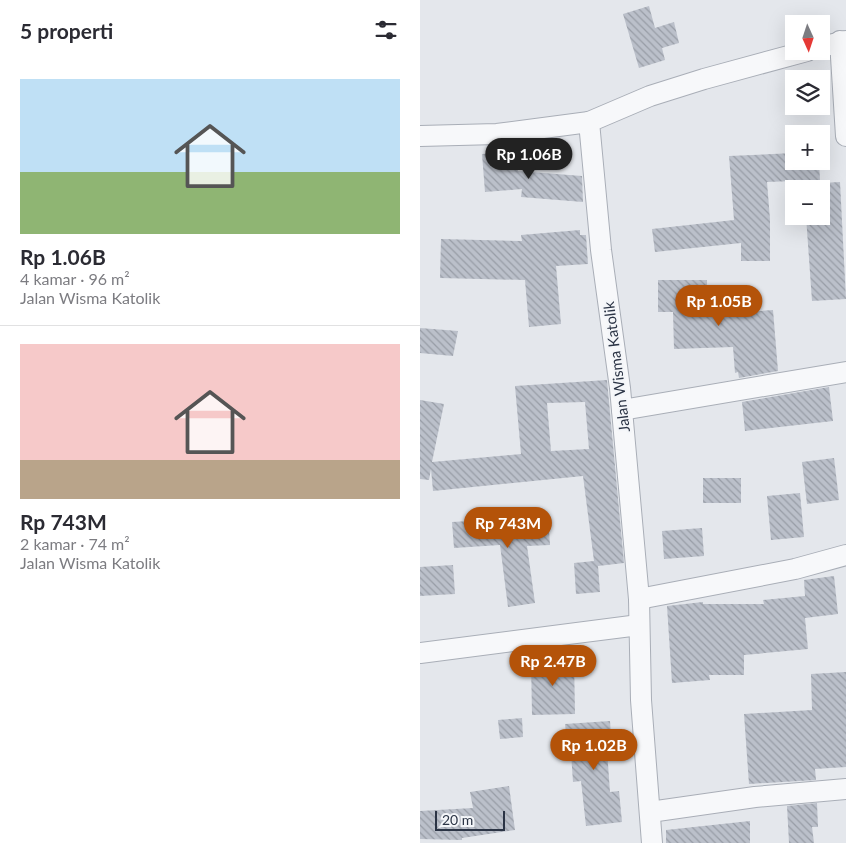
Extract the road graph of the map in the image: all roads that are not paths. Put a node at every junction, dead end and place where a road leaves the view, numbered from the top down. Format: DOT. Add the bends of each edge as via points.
graph roads {
  1 [pos="836,43"];
  2 [pos="785,57"];
  3 [pos="588,122"];
  4 [pos="420,136"];
  5 [pos="846,136"];
  6 [pos="846,372"];
  7 [pos="622,410"];
  8 [pos="846,555"];
  9 [pos="639,599"];
  10 [pos="639,625"];
  11 [pos="420,653"];
  12 [pos="846,789"];
  13 [pos="650,812"];
  14 [pos="652,843"];
  1 -- 5 [label="street"];
  2 -- 3 [label="street" via="650,96"];
  3 -- 4 [label="street" via="497,134"];
  3 -- 7 [label="street, Jalan Wisma Katolik"];
  6 -- 7 [label="street"];
  7 -- 9 [label="street, Jalan Wisma Katolik"];
  8 -- 9 [label="street" via="795,569"];
  9 -- 10 [label="street, Jalan Wisma Katolik"];
  10 -- 11 [label="street"];
  10 -- 13 [label="street, Jalan Wisma Katolik"];
  12 -- 13 [label="street"];
  13 -- 14 [label="street, Jalan Wisma Katolik"];
}
